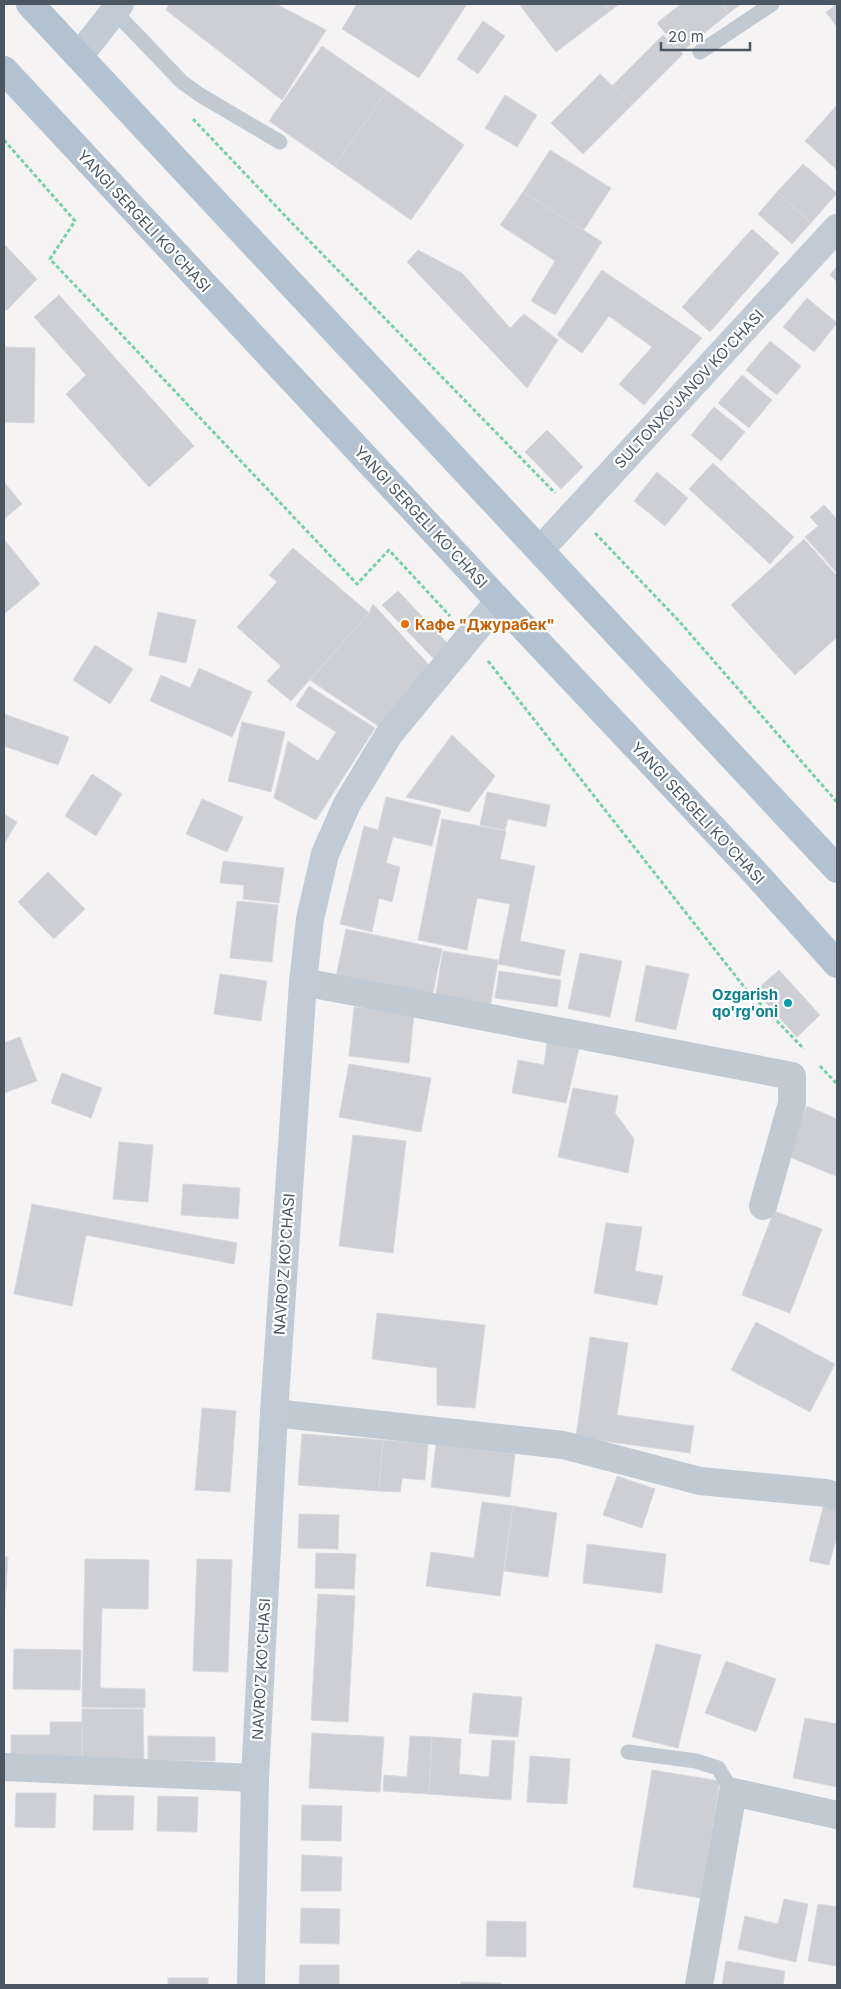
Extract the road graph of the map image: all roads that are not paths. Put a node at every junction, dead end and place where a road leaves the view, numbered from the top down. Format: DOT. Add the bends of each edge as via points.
graph roads {
  1 [pos="30,4"];
  2 [pos="772,4"];
  3 [pos="117,7"];
  4 [pos="700,52"];
  5 [pos="79,56"];
  6 [pos="4,70"];
  7 [pos="280,142"];
  8 [pos="837,228"];
  9 [pos="540,550"];
  10 [pos="499,601"];
  11 [pos="837,869"];
  12 [pos="837,964"];
  13 [pos="303,982"];
  14 [pos="763,1206"];
  15 [pos="274,1413"];
  16 [pos="837,1496"];
  17 [pos="628,1752"];
  18 [pos="4,1767"];
  19 [pos="255,1778"];
  20 [pos="733,1792"];
  21 [pos="837,1815"];
  22 [pos="251,1985"];
  23 [pos="698,1985"];
  1 -- 5 [label="main road"];
  2 -- 4 [label="lane"];
  3 -- 5 [label="street"];
  3 -- 7 [label="lane" via="182,82"];
  5 -- 9 [label="main road"];
  6 -- 10 [label="main road, YANGI SERGELI KO'CHASI"];
  8 -- 9 [label="street, SULTONXO'JANOV KO'CHASI"];
  9 -- 11 [label="main road"];
  10 -- 12 [label="main road, YANGI SERGELI KO'CHASI"];
  10 -- 13 [label="street, NAVRO'Z KO'CHASI" via="390,733 347,804 325,854 310,919"];
  13 -- 14 [label="street" via="792,1076 792,1103"];
  13 -- 15 [label="street, NAVRO'Z KO'CHASI"];
  15 -- 16 [label="street" via="563,1446 700,1481"];
  15 -- 19 [label="street, NAVRO'Z KO'CHASI"];
  17 -- 20 [label="lane" via="696,1761 718,1768"];
  18 -- 19 [label="street"];
  19 -- 22 [label="street, NAVRO'Z KO'CHASI"];
  20 -- 21 [label="street"];
  20 -- 23 [label="street"];
}
